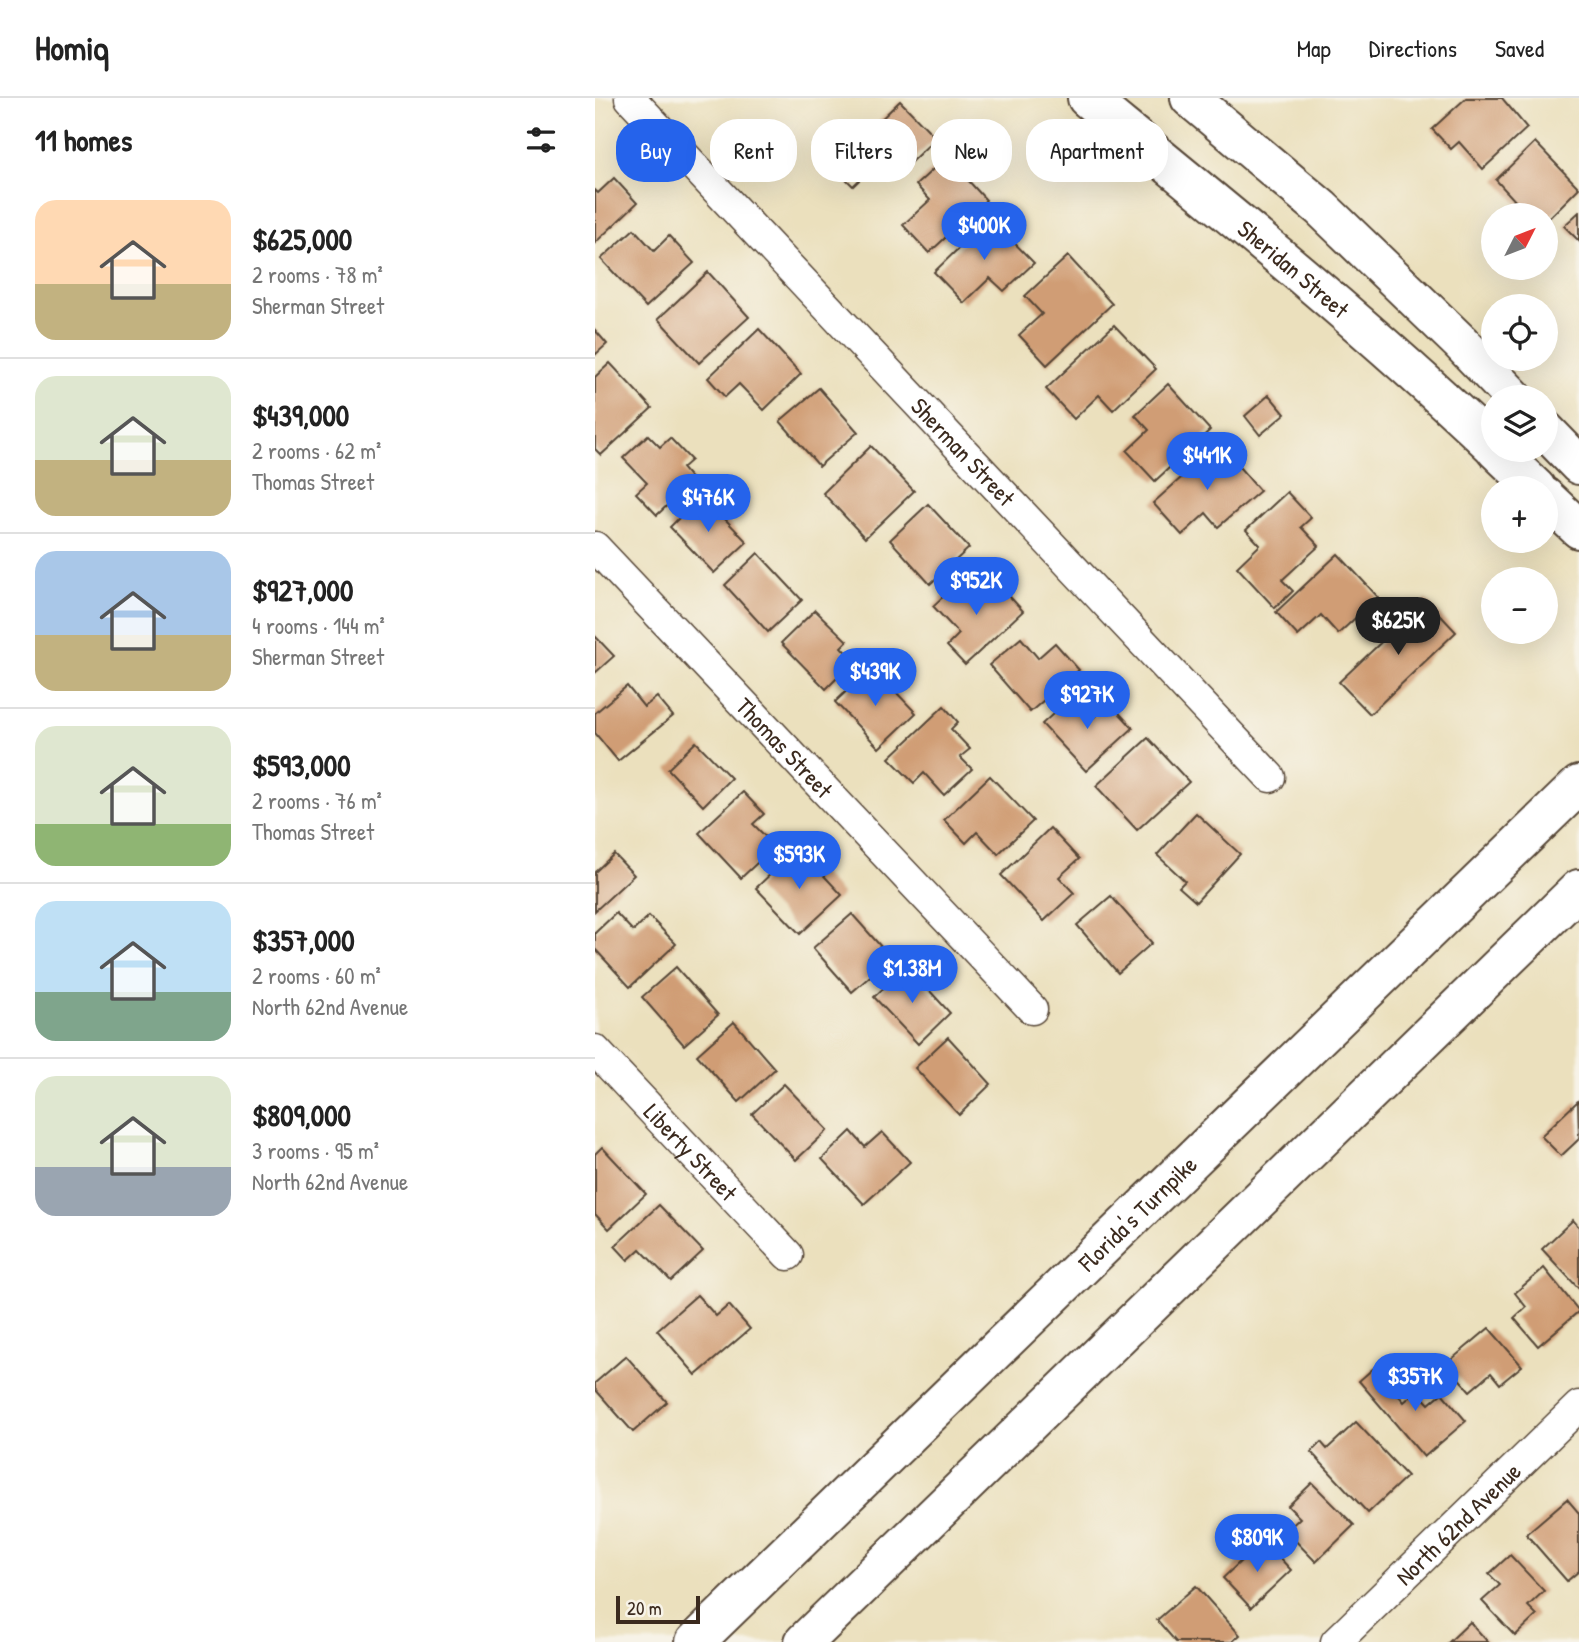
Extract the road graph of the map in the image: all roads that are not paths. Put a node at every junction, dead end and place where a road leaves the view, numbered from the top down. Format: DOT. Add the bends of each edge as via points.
graph roads {
  1 [pos="630,98"];
  2 [pos="656,98"];
  3 [pos="1087,98"];
  4 [pos="1190,98"];
  5 [pos="650,119"];
  6 [pos="658,119"];
  7 [pos="696,167"];
  8 [pos="1501,385"];
  9 [pos="1481,435"];
  10 [pos="1558,443"];
  11 [pos="1509,462"];
  12 [pos="1579,465"];
  13 [pos="1524,476"];
  14 [pos="1558,509"];
  15 [pos="1579,529"];
  16 [pos="595,547"];
  17 [pos="1270,777"];
  18 [pos="1579,785"];
  19 [pos="1579,889"];
  20 [pos="1033,1009"];
  21 [pos="595,1050"];
  22 [pos="787,1255"];
  23 [pos="1579,1406"];
  24 [pos="695,1642"];
  25 [pos="804,1642"];
  26 [pos="1336,1642"];
  1 -- 5 [label="street, Sherman Street"];
  2 -- 6 [label="street"];
  3 -- 9 [label="main road, Sheridan Street" via="1275,252"];
  4 -- 8 [label="main road" via="1321,208"];
  7 -- 17 [label="street, Sherman Street"];
  10 -- 12 [label="main road"];
  11 -- 13 [label="main road, Sheridan Street"];
  14 -- 15 [label="main road"];
  16 -- 20 [label="street, Thomas Street"];
  18 -- 24 [label="main road, Florida's Turnpike"];
  19 -- 25 [label="main road"];
  21 -- 22 [label="street, Liberty Street"];
  23 -- 26 [label="street, North 62nd Avenue"];
}
